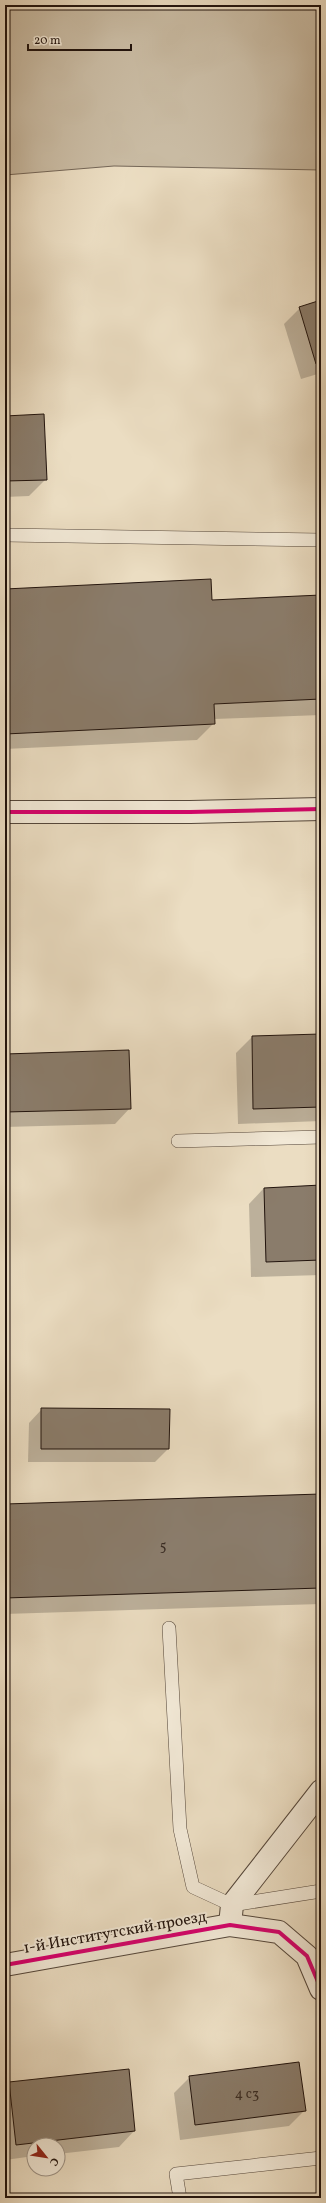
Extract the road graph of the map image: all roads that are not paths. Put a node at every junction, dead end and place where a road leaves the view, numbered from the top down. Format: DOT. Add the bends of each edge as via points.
graph roads {
  1 [pos="5,535"];
  2 [pos="321,540"];
  3 [pos="321,809"];
  4 [pos="5,812"];
  5 [pos="321,1138"];
  6 [pos="178,1141"];
  7 [pos="169,1628"];
  8 [pos="321,1791"];
  9 [pos="321,1891"];
  10 [pos="231,1915"];
  11 [pos="5,1965"];
  12 [pos="321,1989"];
  13 [pos="321,2158"];
  14 [pos="180,2198"];
  1 -- 2 [label="lane"];
  3 -- 4 [label="street"];
  5 -- 6 [label="lane"];
  7 -- 10 [label="lane" via="180,1830 193,1887"];
  8 -- 10 [label="street"];
  9 -- 10 [label="lane"];
  10 -- 11 [label="street, 1-й Институтский проезд"];
  10 -- 12 [label="street, 1-й Институтский проезд" via="279,1932 307,1956"];
  13 -- 14 [label="lane" via="176,2174"];
}
